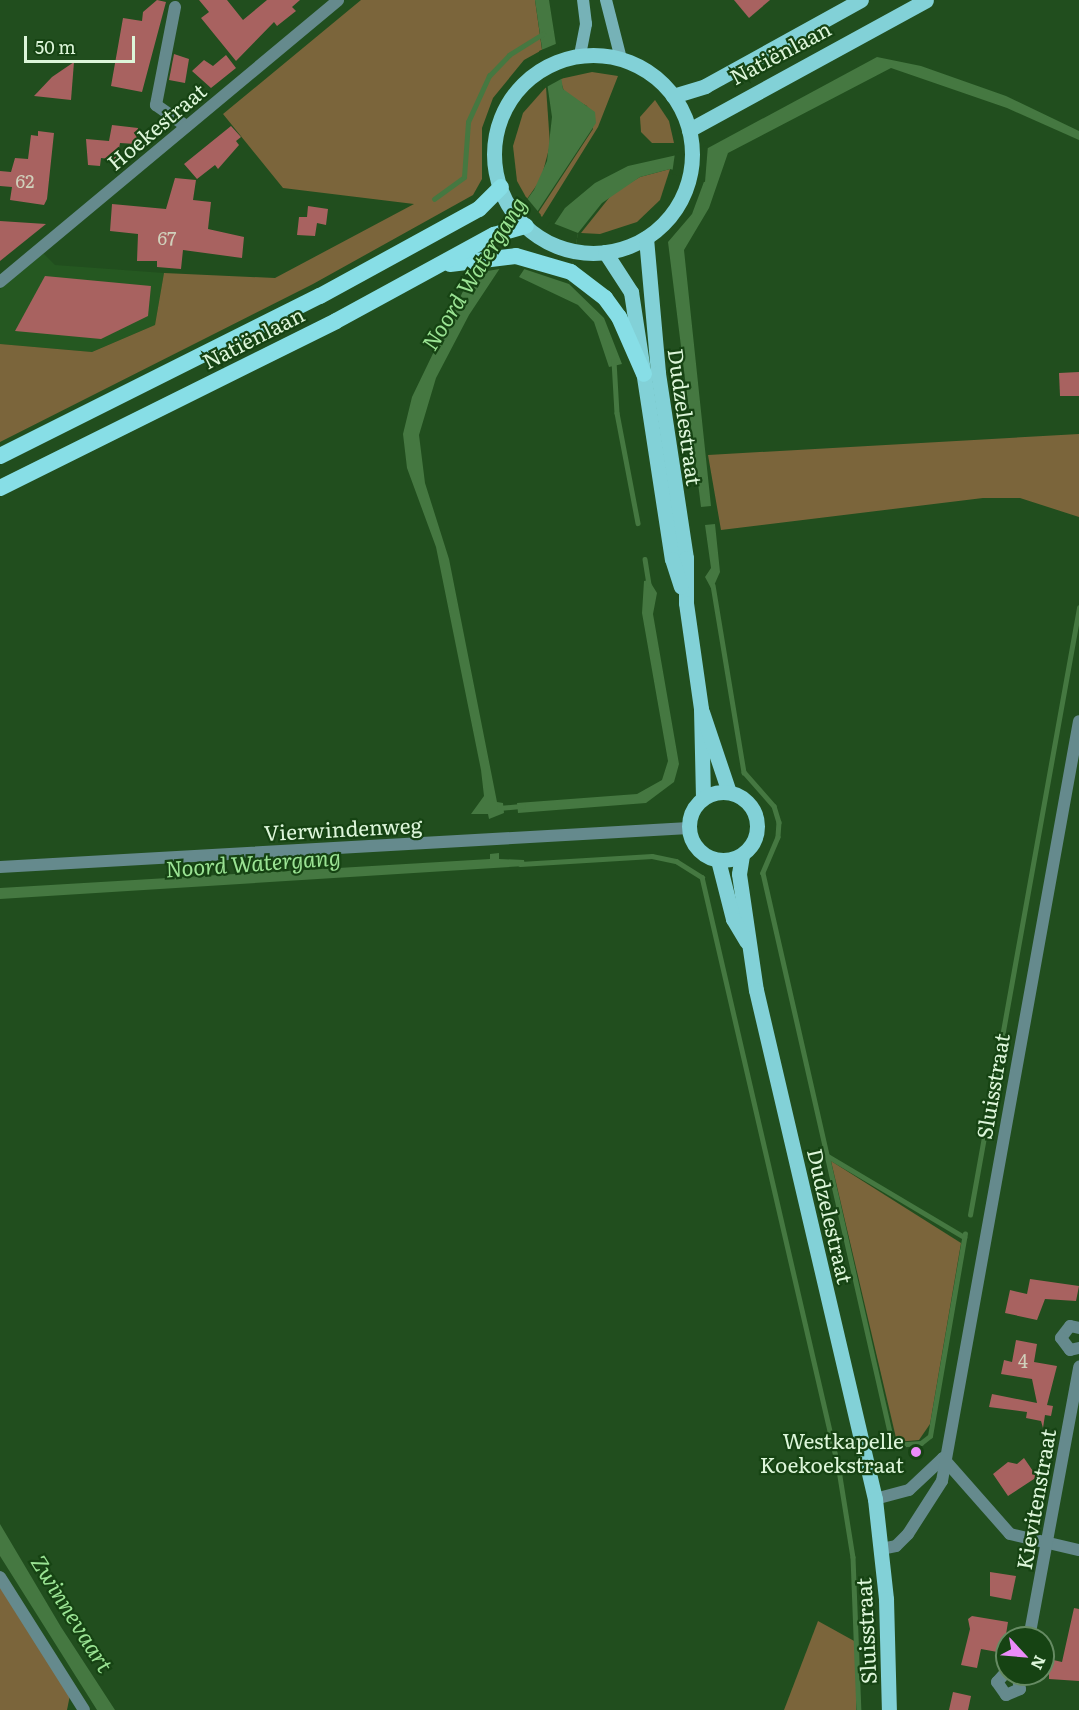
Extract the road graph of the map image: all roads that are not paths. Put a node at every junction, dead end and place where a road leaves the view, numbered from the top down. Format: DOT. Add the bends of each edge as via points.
graph roads {
  1 [pos="338,0"];
  2 [pos="583,0"];
  3 [pos="606,0"];
  4 [pos="861,0"];
  5 [pos="926,0"];
  6 [pos="175,7"];
  7 [pos="580,55"];
  8 [pos="621,59"];
  9 [pos="671,92"];
  10 [pos="186,126"];
  11 [pos="690,135"];
  12 [pos="501,187"];
  13 [pos="526,226"];
  14 [pos="646,238"];
  15 [pos="605,252"];
  16 [pos="437,266"];
  17 [pos="0,282"];
  18 [pos="644,374"];
  19 [pos="0,456"];
  20 [pos="0,488"];
  21 [pos="686,603"];
  22 [pos="701,709"];
  23 [pos="1079,721"];
  24 [pos="729,792"];
  25 [pos="703,798"];
  26 [pos="689,828"];
  27 [pos="742,855"];
  28 [pos="718,860"];
  29 [pos="0,867"];
  30 [pos="747,943"];
  31 [pos="1079,1328"];
  32 [pos="1079,1349"];
  33 [pos="1079,1367"];
  34 [pos="943,1458"];
  35 [pos="875,1499"];
  36 [pos="1046,1544"];
  37 [pos="881,1549"];
  38 [pos="1079,1550"];
  39 [pos="0,1577"];
  40 [pos="1031,1626"];
  41 [pos="999,1686"];
  42 [pos="1019,1686"];
  43 [pos="84,1710"];
  44 [pos="889,1710"];
  1 -- 10 [label="street, Hoekestraat"];
  2 -- 7 [label="main road" via="586,24"];
  3 -- 8 [label="main road"];
  4 -- 9 [label="main road, Natiënlaan" via="705,86"];
  5 -- 11 [label="main road, Natiënlaan"];
  6 -- 10 [label="street" via="156,105"];
  7 -- 8 [label="main road"];
  7 -- 12 [label="main road" via="541,70 521,87 500,123 495,150"];
  8 -- 9 [label="main road" via="647,70"];
  9 -- 11 [label="main road"];
  10 -- 17 [label="street, Hoekestraat"];
  11 -- 14 [label="main road" via="689,178 671,214"];
  12 -- 13 [label="main road" via="512,210"];
  12 -- 19 [label="highway, Natiënlaan" via="479,209 362,274"];
  13 -- 15 [label="main road" via="548,242 575,250"];
  13 -- 16 [label="highway, Natiënlaan" via="494,235"];
  14 -- 15 [label="main road"];
  14 -- 21 [label="main road, Dudzelestraat" via="658,373 686,558"];
  15 -- 18 [label="main road, Dudzelestraat" via="631,292"];
  16 -- 18 [label="highway" via="516,256 571,272 605,298 619,317"];
  16 -- 20 [label="highway, Natiënlaan"];
  18 -- 21 [label="main road, Dudzelestraat" via="672,559"];
  21 -- 22 [label="main road, Dudzelestraat"];
  22 -- 24 [label="main road, Dudzelestraat"];
  22 -- 25 [label="main road, Dudzelestraat"];
  23 -- 34 [label="street, Sluisstraat"];
  24 -- 25 [label="main road"];
  24 -- 27 [label="main road" via="747,802 757,819 752,845"];
  25 -- 26 [label="main road" via="690,816"];
  26 -- 28 [label="main road" via="698,849"];
  26 -- 29 [label="street, Vierwindenweg"];
  27 -- 28 [label="main road"];
  27 -- 30 [label="main road, Dudzelestraat" via="739,874"];
  28 -- 30 [label="main road, Dudzelestraat" via="733,919"];
  30 -- 35 [label="main road, Dudzelestraat"];
  31 -- 32 [label="street" via="1070,1326 1060,1338 1063,1346"];
  33 -- 36 [label="street, Kievitenstraat"];
  34 -- 35 [label="street" via="909,1490"];
  34 -- 36 [label="street" via="1010,1534"];
  34 -- 37 [label="street, Sluisstraat" via="936,1497 896,1546"];
  35 -- 37 [label="main road, Sluisstraat"];
  36 -- 38 [label="street"];
  36 -- 40 [label="street, Kievitenstraat"];
  37 -- 44 [label="main road, Sluisstraat"];
  39 -- 43 [label="street"];
  41 -- 42 [label="street" via="1005,1695"];
}
